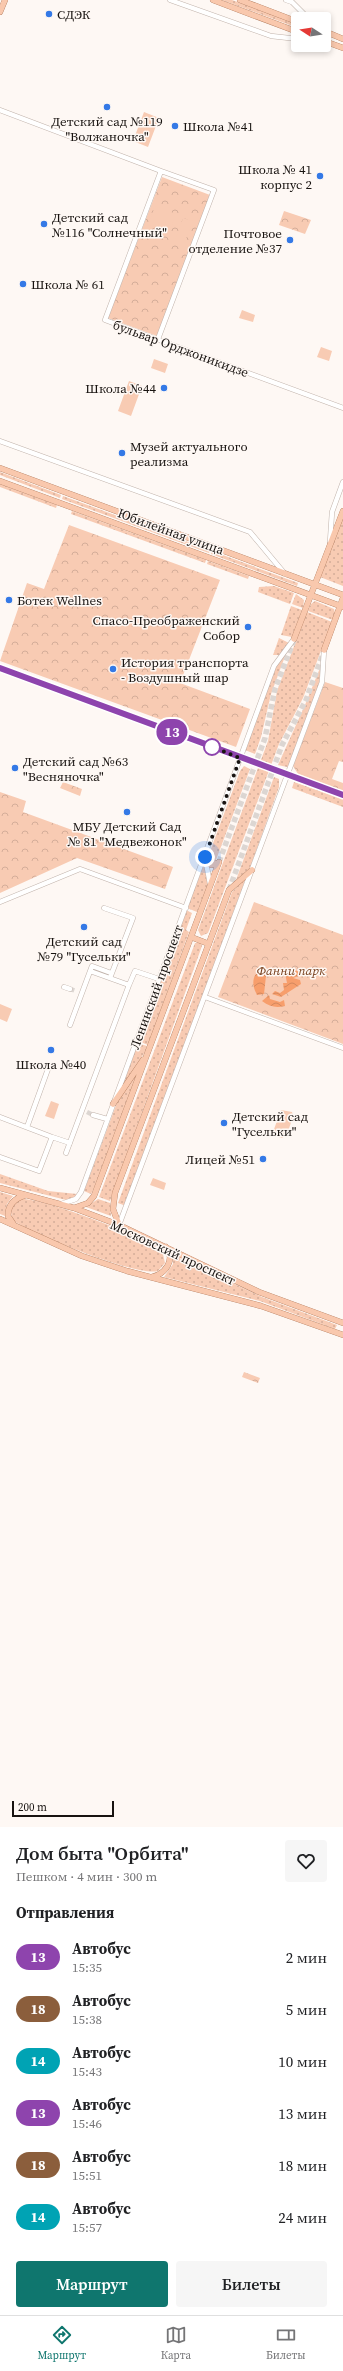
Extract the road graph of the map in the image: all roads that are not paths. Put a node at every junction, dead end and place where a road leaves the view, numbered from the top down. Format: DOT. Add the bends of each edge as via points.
graph roads {
  1 [pos="5,0"];
  2 [pos="170,0"];
  3 [pos="213,0"];
  4 [pos="240,0"];
  5 [pos="286,0"];
  6 [pos="0,12"];
  7 [pos="302,12"];
  8 [pos="291,19"];
  9 [pos="291,29"];
  10 [pos="331,34"];
  11 [pos="291,38"];
  12 [pos="343,39"];
  13 [pos="331,44"];
  14 [pos="343,48"];
  15 [pos="0,110"];
  16 [pos="161,171"];
  17 [pos="158,340"];
  18 [pos="343,408"];
  19 [pos="0,441"];
  20 [pos="0,468"];
  21 [pos="0,481"];
  22 [pos="343,482"];
  23 [pos="343,511"];
  24 [pos="330,545"];
  25 [pos="285,574"];
  26 [pos="314,584"];
  27 [pos="310,595"];
  28 [pos="343,595"];
  29 [pos="343,598"];
  30 [pos="342,606"];
  31 [pos="294,640"];
  32 [pos="324,650"];
  33 [pos="0,668"];
  34 [pos="242,759"];
  35 [pos="285,774"];
  36 [pos="343,795"];
  37 [pos="205,857"];
  38 [pos="252,870"];
  39 [pos="210,884"];
  40 [pos="0,902"];
  41 [pos="104,908"];
  42 [pos="186,908"];
  43 [pos="191,936"];
  44 [pos="209,944"];
  45 [pos="111,975"];
  46 [pos="159,979"];
  47 [pos="129,985"];
  48 [pos="64,987"];
  49 [pos="70,989"];
  50 [pos="76,991"];
  51 [pos="82,993"];
  52 [pos="205,997"];
  53 [pos="70,1025"];
  54 [pos="343,1048"];
  55 [pos="148,1053"];
  56 [pos="48,1069"];
  57 [pos="113,1104"];
  58 [pos="94,1114"];
  59 [pos="0,1117"];
  60 [pos="107,1119"];
  61 [pos="27,1127"];
  62 [pos="52,1136"];
  63 [pos="70,1143"];
  64 [pos="66,1153"];
  65 [pos="0,1157"];
  66 [pos="0,1188"];
  67 [pos="27,1195"];
  68 [pos="60,1204"];
  69 [pos="74,1208"];
  70 [pos="0,1219"];
  71 [pos="119,1225"];
  72 [pos="17,1228"];
  73 [pos="164,1245"];
  74 [pos="151,1277"];
  75 [pos="343,1323"];
  76 [pos="342,1333"];
  1 -- 6 [label="main road"];
  2 -- 11 [label="street" via="271,36"];
  3 -- 9 [label="main road"];
  4 -- 8 [label="main road"];
  5 -- 7 [label="street"];
  10 -- 12 [label="main road"];
  13 -- 14 [label="main road"];
  15 -- 16 [label="street"];
  16 -- 17 [label="street, бульвар Орджоникидзе" via="105,320"];
  16 -- 17 [label="street" via="214,190"];
  17 -- 18 [label="street, бульвар Орджоникидзе"];
  19 -- 25 [label="street" via="250,532"];
  20 -- 25 [label="main road, Юбилейная улица"];
  21 -- 27 [label="main road, Юбилейная улица"];
  22 -- 24 [label="street" via="332,512"];
  23 -- 24 [label="main road"];
  24 -- 26 [label="main road"];
  25 -- 26 [label="main road, Юбилейная улица"];
  26 -- 27 [label="main road"];
  26 -- 28 [label="main road, Юбилейная улица"];
  27 -- 30 [label="main road, Юбилейная улица"];
  27 -- 31 [label="main road"];
  29 -- 30 [label="main road"];
  30 -- 32 [label="main road"];
  31 -- 34 [label="street, Ленинский проспект" via="274,666"];
  32 -- 35 [label="street" via="322,682"];
  33 -- 34 [label="main road"];
  34 -- 35 [label="main road, bridge"];
  34 -- 37 [label="street, Ленинский проспект"];
  35 -- 36 [label="main road"];
  35 -- 38 [label="street"];
  37 -- 39 [label="street"];
  37 -- 39 [label="main road, Ленинский проспект" via="211,865 219,862"];
  37 -- 42 [label="street, Ленинский проспект"];
  38 -- 44 [label="main road" via="229,890"];
  38 -- 52 [label="street"];
  39 -- 43 [label="main road, Ленинский проспект"];
  40 -- 42 [label="street" via="80,869"];
  41 -- 45 [label="street" via="133,918"];
  42 -- 46 [label="street, Ленинский проспект"];
  43 -- 44 [label="main road"];
  43 -- 55 [label="main road, Ленинский проспект"];
  44 -- 71 [label="main road" via="116,1193 113,1209"];
  45 -- 47 [label="street"];
  45 -- 51 [label="street" via="90,971"];
  46 -- 47 [label="street" via="135,970"];
  46 -- 57 [label="street, Ленинский проспект"];
  47 -- 63 [label="street" via="84,1112"];
  48 -- 49 [label="street"];
  50 -- 51 [label="street"];
  51 -- 53 [label="street"];
  52 -- 54 [label="street"];
  52 -- 71 [label="street"];
  55 -- 57 [label="main road"];
  55 -- 69 [label="main road, Ленинский проспект" via="94,1196 88,1203"];
  56 -- 61 [label="street"];
  57 -- 60 [label="street, Ленинский проспект"];
  58 -- 60 [label="street"];
  59 -- 61 [label="street"];
  60 -- 68 [label="street, Ленинский проспект" via="80,1192 76,1199"];
  61 -- 62 [label="street"];
  62 -- 63 [label="street"];
  62 -- 65 [label="street" via="39,1171"];
  63 -- 64 [label="street"];
  66 -- 67 [label="main road, Московский проспект"];
  67 -- 68 [label="main road, Московский проспект"];
  67 -- 72 [label="main road" via="15,1199 10,1207 8,1216"];
  68 -- 69 [label="main road, Московский проспект"];
  69 -- 71 [label="main road, Московский проспект"];
  70 -- 72 [label="main road, Московский проспект"];
  71 -- 73 [label="main road, Московский проспект"];
  72 -- 74 [label="main road, Московский проспект" via="82,1256"];
  73 -- 74 [label="main road" via="170,1255 169,1264 163,1274"];
  73 -- 75 [label="main road, Московский проспект" via="260,1292"];
  74 -- 76 [label="main road, Московский проспект" via="261,1306"];
}
